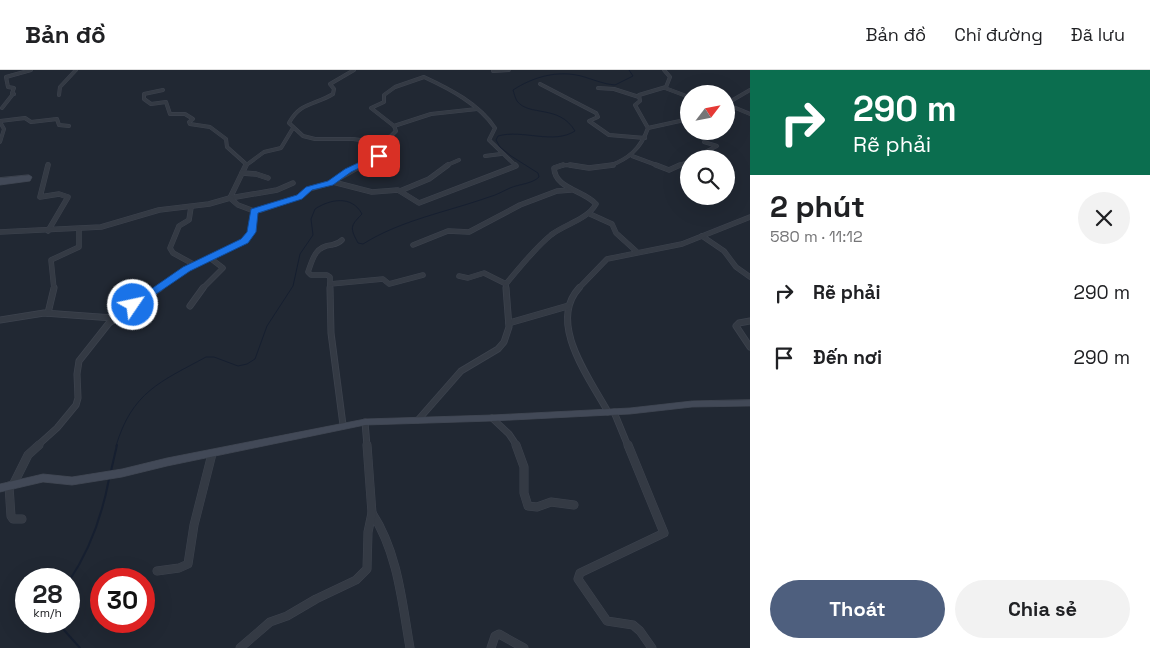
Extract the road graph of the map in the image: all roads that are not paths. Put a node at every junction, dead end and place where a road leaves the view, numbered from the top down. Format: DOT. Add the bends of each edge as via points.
graph roads {
  1 [pos="31,70"];
  2 [pos="76,70"];
  3 [pos="354,70"];
  4 [pos="509,70"];
  5 [pos="664,70"];
  6 [pos="493,71"];
  7 [pos="540,84"];
  8 [pos="598,88"];
  9 [pos="665,88"];
  10 [pos="163,90"];
  11 [pos="750,90"];
  12 [pos="680,94"];
  13 [pos="59,95"];
  14 [pos="638,96"];
  15 [pos="2,108"];
  16 [pos="477,109"];
  17 [pos="750,114"];
  18 [pos="680,121"];
  19 [pos="0,122"];
  20 [pos="69,126"];
  21 [pos="394,126"];
  22 [pos="293,128"];
  23 [pos="648,128"];
  24 [pos="645,138"];
  25 [pos="0,142"];
  26 [pos="375,142"];
  27 [pos="704,142"];
  28 [pos="709,150"];
  29 [pos="501,154"];
  30 [pos="485,156"];
  31 [pos="632,156"];
  32 [pos="460,160"];
  33 [pos="48,164"];
  34 [pos="246,164"];
  35 [pos="680,165"];
  36 [pos="242,173"];
  37 [pos="29,178"];
  38 [pos="268,178"];
  39 [pos="0,182"];
  40 [pos="333,182"];
  41 [pos="293,183"];
  42 [pos="570,190"];
  43 [pos="400,191"];
  44 [pos="230,198"];
  45 [pos="191,207"];
  46 [pos="254,211"];
  47 [pos="590,214"];
  48 [pos="750,217"];
  49 [pos="79,229"];
  50 [pos="48,231"];
  51 [pos="0,232"];
  52 [pos="702,236"];
  53 [pos="342,240"];
  54 [pos="413,245"];
  55 [pos="637,252"];
  56 [pos="210,258"];
  57 [pos="195,264"];
  58 [pos="423,275"];
  59 [pos="459,276"];
  60 [pos="750,277"];
  61 [pos="330,284"];
  62 [pos="506,284"];
  63 [pos="190,306"];
  64 [pos="568,306"];
  65 [pos="48,313"];
  66 [pos="113,318"];
  67 [pos="0,320"];
  68 [pos="750,321"];
  69 [pos="509,323"];
  70 [pos="750,347"];
  71 [pos="750,403"];
  72 [pos="611,412"];
  73 [pos="492,418"];
  74 [pos="418,420"];
  75 [pos="364,422"];
  76 [pos="343,425"];
  77 [pos="212,454"];
  78 [pos="7,486"];
  79 [pos="574,506"];
  80 [pos="372,513"];
  81 [pos="22,519"];
  82 [pos="157,571"];
  83 [pos="240,648"];
  84 [pos="410,648"];
  85 [pos="491,648"];
  86 [pos="524,648"];
  87 [pos="652,648"];
  1 -- 15 [label="street" via="6,77 8,87 14,88"];
  2 -- 13 [label="street" via="60,87"];
  3 -- 22 [label="street" via="330,84 334,92 329,98 300,107 289,122"];
  4 -- 6 [label="street"];
  5 -- 9 [label="street" via="670,77"];
  7 -- 24 [label="street" via="597,114 598,117 589,121 608,135"];
  8 -- 14 [label="street"];
  9 -- 12 [label="street"];
  9 -- 14 [label="street"];
  10 -- 34 [label="street" via="144,94 144,99 151,104 166,102 171,115 185,114 193,119 190,124 214,128"];
  11 -- 17 [label="street" via="726,104"];
  14 -- 23 [label="street" via="640,100 635,105"];
  16 -- 21 [label="street" via="429,114"];
  16 -- 21 [label="street" via="424,77 392,88 384,96 384,102 371,108"];
  16 -- 29 [label="street" via="495,127 489,140"];
  18 -- 23 [label="street"];
  19 -- 20 [label="street" via="25,118 31,122 57,119 59,125"];
  19 -- 25 [label="street" via="4,129"];
  21 -- 26 [label="street" via="396,131 393,134"];
  22 -- 26 [label="street" via="303,136 315,139"];
  22 -- 34 [label="street" via="281,148 264,152"];
  23 -- 24 [label="street"];
  24 -- 31 [label="street"];
  26 -- 40 [label="street" via="377,158"];
  27 -- 28 [label="street" via="717,146"];
  29 -- 30 [label="street"];
  29 -- 43 [label="street" via="516,166 422,202 416,202"];
  31 -- 35 [label="street" via="669,170"];
  31 -- 42 [label="street" via="606,168 568,164 555,167 554,175"];
  32 -- 43 [label="street" via="445,166 429,179"];
  33 -- 50 [label="street" via="40,197 60,194 68,198"];
  34 -- 36 [label="street"];
  36 -- 38 [label="street"];
  36 -- 44 [label="street"];
  37 -- 39 [label="street"];
  40 -- 43 [label="street" via="372,192"];
  40 -- 46 [label="street" via="309,189 300,197"];
  41 -- 44 [label="street" via="276,190"];
  42 -- 47 [label="street" via="594,200 596,204"];
  42 -- 54 [label="street" via="557,191 520,205 469,232 448,231"];
  44 -- 45 [label="street"];
  44 -- 46 [label="street"];
  45 -- 49 [label="street" via="159,210 105,226"];
  45 -- 57 [label="street" via="189,220 179,226 170,248 173,254"];
  46 -- 56 [label="street" via="253,228 247,238"];
  47 -- 55 [label="street" via="612,224 616,233"];
  47 -- 62 [label="street" via="560,229 540,244"];
  48 -- 52 [label="street"];
  49 -- 50 [label="street"];
  49 -- 65 [label="street" via="79,247 51,260 54,290"];
  50 -- 51 [label="street"];
  52 -- 55 [label="street" via="671,247"];
  52 -- 60 [label="street" via="722,249 736,267"];
  53 -- 61 [label="street" via="319,248 308,272 311,275 330,275"];
  55 -- 64 [label="street" via="611,257 601,263 575,292"];
  56 -- 57 [label="street"];
  56 -- 63 [label="street" via="223,268 206,283"];
  57 -- 66 [label="street"];
  58 -- 61 [label="street" via="387,284 382,279"];
  59 -- 62 [label="street" via="468,278 485,273"];
  61 -- 76 [label="street" via="330,331"];
  62 -- 69 [label="street" via="510,302"];
  64 -- 69 [label="street"];
  64 -- 72 [label="street" via="566,326 569,338"];
  65 -- 66 [label="street"];
  65 -- 67 [label="street"];
  66 -- 78 [label="street" via="79,361 76,405 28,455"];
  68 -- 70 [label="street" via="736,326"];
  69 -- 74 [label="street" via="501,347 461,371"];
  71 -- 72 [label="street" via="692,404"];
  72 -- 73 [label="street"];
  72 -- 87 [label="street" via="664,533 580,573 578,579 608,621 629,622 636,626"];
  73 -- 74 [label="street"];
  73 -- 79 [label="street" via="510,435 522,459 524,497 528,506 537,507 551,502"];
  74 -- 75 [label="street"];
  75 -- 76 [label="street"];
  75 -- 80 [label="street"];
  76 -- 77 [label="street"];
  77 -- 78 [label="street" via="72,481 43,478"];
  77 -- 82 [label="street" via="188,564"];
  78 -- 81 [label="street" via="11,516"];
  80 -- 83 [label="street" via="368,532 369,563 361,577 270,622"];
  80 -- 84 [label="street" via="397,572"];
  85 -- 86 [label="street" via="497,634"];
}
